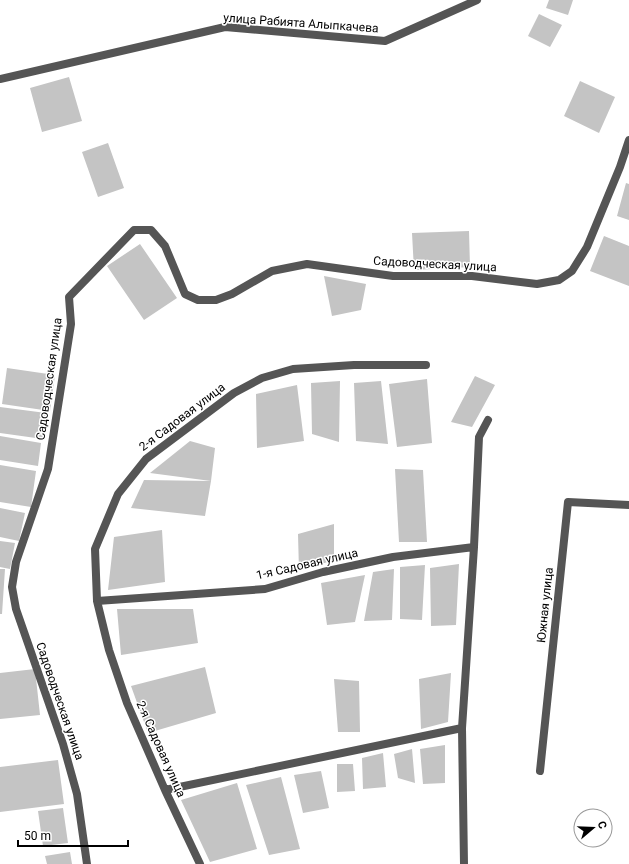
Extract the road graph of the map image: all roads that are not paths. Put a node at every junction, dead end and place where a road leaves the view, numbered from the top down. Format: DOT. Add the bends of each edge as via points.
graph roads {
  1 [pos="477,0"];
  2 [pos="0,79"];
  3 [pos="629,140"];
  4 [pos="426,365"];
  5 [pos="488,420"];
  6 [pos="629,505"];
  7 [pos="474,547"];
  8 [pos="97,601"];
  9 [pos="462,728"];
  10 [pos="540,771"];
  11 [pos="165,790"];
  12 [pos="87,864"];
  13 [pos="200,864"];
  14 [pos="464,864"];
  1 -- 2 [label="street, улица Рабията Алыпкачева" via="385,41 225,27"];
  3 -- 12 [label="street, Садоводческая улица" via="587,248 572,271 559,280 537,284 472,276 393,276 307,264 272,270 232,294 216,300 198,300 185,294 165,246 151,230 134,230 69,297 71,324 48,469 16,562 12,587 16,609 63,744 77,794"];
  4 -- 8 [label="street, 2-я Садовая улица" via="354,365 293,369 262,378 234,392 146,459 118,494 95,549"];
  5 -- 7 [label="street" via="479,437"];
  6 -- 10 [label="street, Южная улица" via="568,502"];
  7 -- 8 [label="street, 1-я Садовая улица" via="394,557 323,572 265,588"];
  7 -- 9 [label="street"];
  8 -- 11 [label="street, 2-я Садовая улица" via="109,650 127,703"];
  9 -- 11 [label="street"];
  9 -- 14 [label="street"];
  11 -- 13 [label="street, 2-я Садовая улица"];
}
